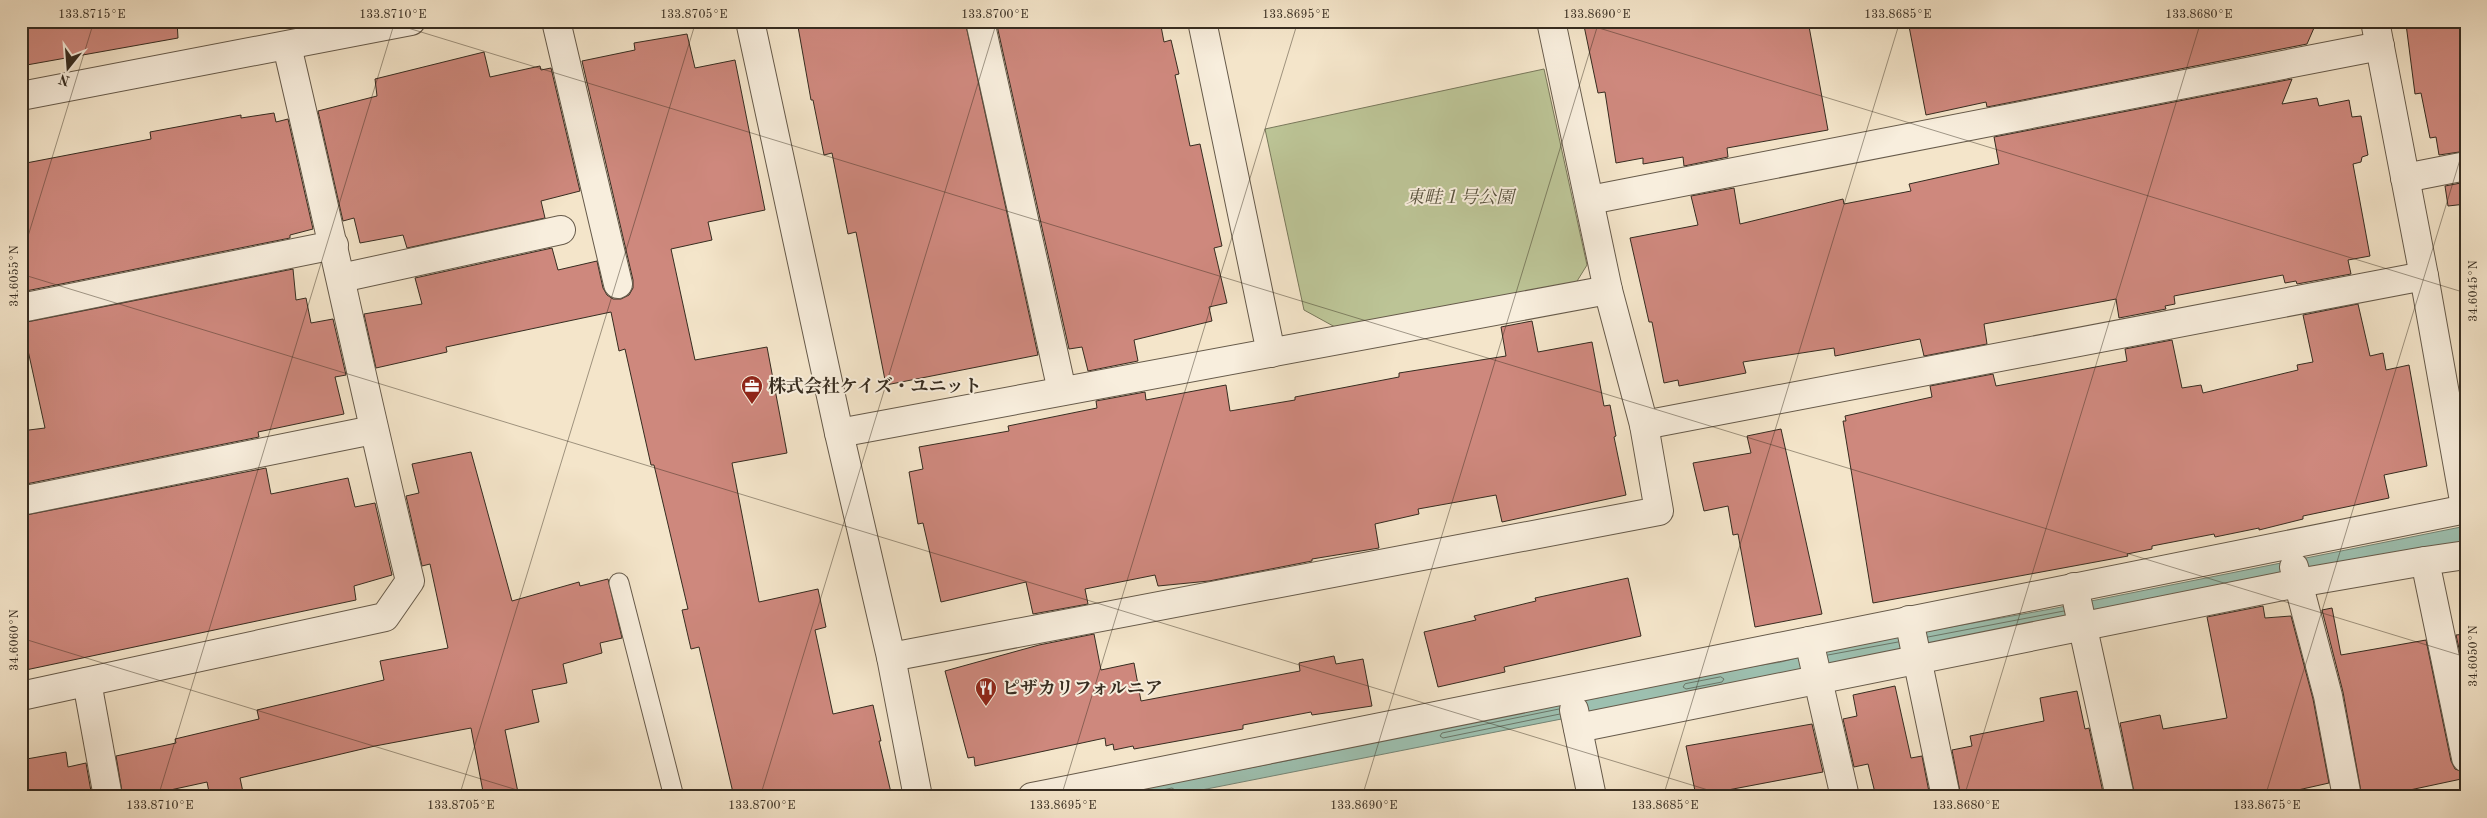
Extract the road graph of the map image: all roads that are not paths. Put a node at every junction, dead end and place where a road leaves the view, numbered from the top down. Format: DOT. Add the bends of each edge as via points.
graph roads {
  1 [pos="411,21"];
  2 [pos="556,21"];
  3 [pos="750,21"];
  4 [pos="980,21"];
  5 [pos="1202,21"];
  6 [pos="1551,21"];
  7 [pos="2377,34"];
  8 [pos="288,46"];
  9 [pos="21,96"];
  10 [pos="2466,166"];
  11 [pos="2405,178"];
  12 [pos="1590,200"];
  13 [pos="560,230"];
  14 [pos="334,245"];
  15 [pos="2424,276"];
  16 [pos="341,278"];
  17 [pos="618,284"];
  18 [pos="1608,290"];
  19 [pos="21,308"];
  20 [pos="1271,353"];
  21 [pos="1062,391"];
  22 [pos="1644,425"];
  23 [pos="373,430"];
  24 [pos="839,433"];
  25 [pos="21,501"];
  26 [pos="2466,510"];
  27 [pos="2290,547"];
  28 [pos="2466,555"];
  29 [pos="2426,561"];
  30 [pos="2297,582"];
  31 [pos="619,583"];
  32 [pos="2079,609"];
  33 [pos="1913,641"];
  34 [pos="890,657"];
  35 [pos="1814,661"];
  36 [pos="1679,670"];
  37 [pos="87,682"];
  38 [pos="21,696"];
  39 [pos="1687,704"];
  40 [pos="1574,709"];
  41 [pos="2466,758"];
  42 [pos="108,797"];
  43 [pos="674,797"];
  44 [pos="918,797"];
  45 [pos="1032,797"];
  46 [pos="1592,797"];
  47 [pos="1845,797"];
  48 [pos="1946,797"];
  49 [pos="2120,797"];
  50 [pos="2347,797"];
  1 -- 8 [label="street"];
  2 -- 17 [label="street"];
  3 -- 24 [label="street"];
  4 -- 21 [label="street"];
  5 -- 20 [label="street"];
  6 -- 12 [label="street"];
  7 -- 11 [label="street"];
  7 -- 12 [label="street"];
  8 -- 9 [label="street"];
  8 -- 14 [label="street"];
  10 -- 11 [label="street"];
  11 -- 15 [label="street"];
  12 -- 18 [label="street"];
  13 -- 16 [label="street"];
  14 -- 16 [label="street"];
  14 -- 19 [label="street"];
  15 -- 22 [label="street"];
  15 -- 26 [label="street"];
  16 -- 23 [label="street"];
  18 -- 20 [label="street"];
  18 -- 22 [label="street"];
  20 -- 21 [label="street"];
  21 -- 24 [label="street"];
  22 -- 34 [label="street" via="1659,511"];
  23 -- 25 [label="street"];
  23 -- 37 [label="street" via="410,582 384,617"];
  24 -- 34 [label="street"];
  26 -- 27 [label="street"];
  27 -- 30 [label="street"];
  27 -- 32 [label="street"];
  28 -- 29 [label="street"];
  29 -- 30 [label="street"];
  29 -- 41 [label="street"];
  30 -- 32 [label="street"];
  30 -- 50 [label="street" via="2328,696"];
  31 -- 43 [label="lane"];
  32 -- 33 [label="street"];
  32 -- 33 [label="street"];
  32 -- 49 [label="street"];
  33 -- 35 [label="street"];
  33 -- 35 [label="street"];
  33 -- 48 [label="street"];
  34 -- 44 [label="street"];
  35 -- 36 [label="street"];
  35 -- 39 [label="street"];
  35 -- 47 [label="street"];
  36 -- 39 [label="street"];
  36 -- 40 [label="street"];
  37 -- 38 [label="street"];
  37 -- 42 [label="street"];
  39 -- 40 [label="street"];
  40 -- 45 [label="street"];
  40 -- 46 [label="street"];
}
